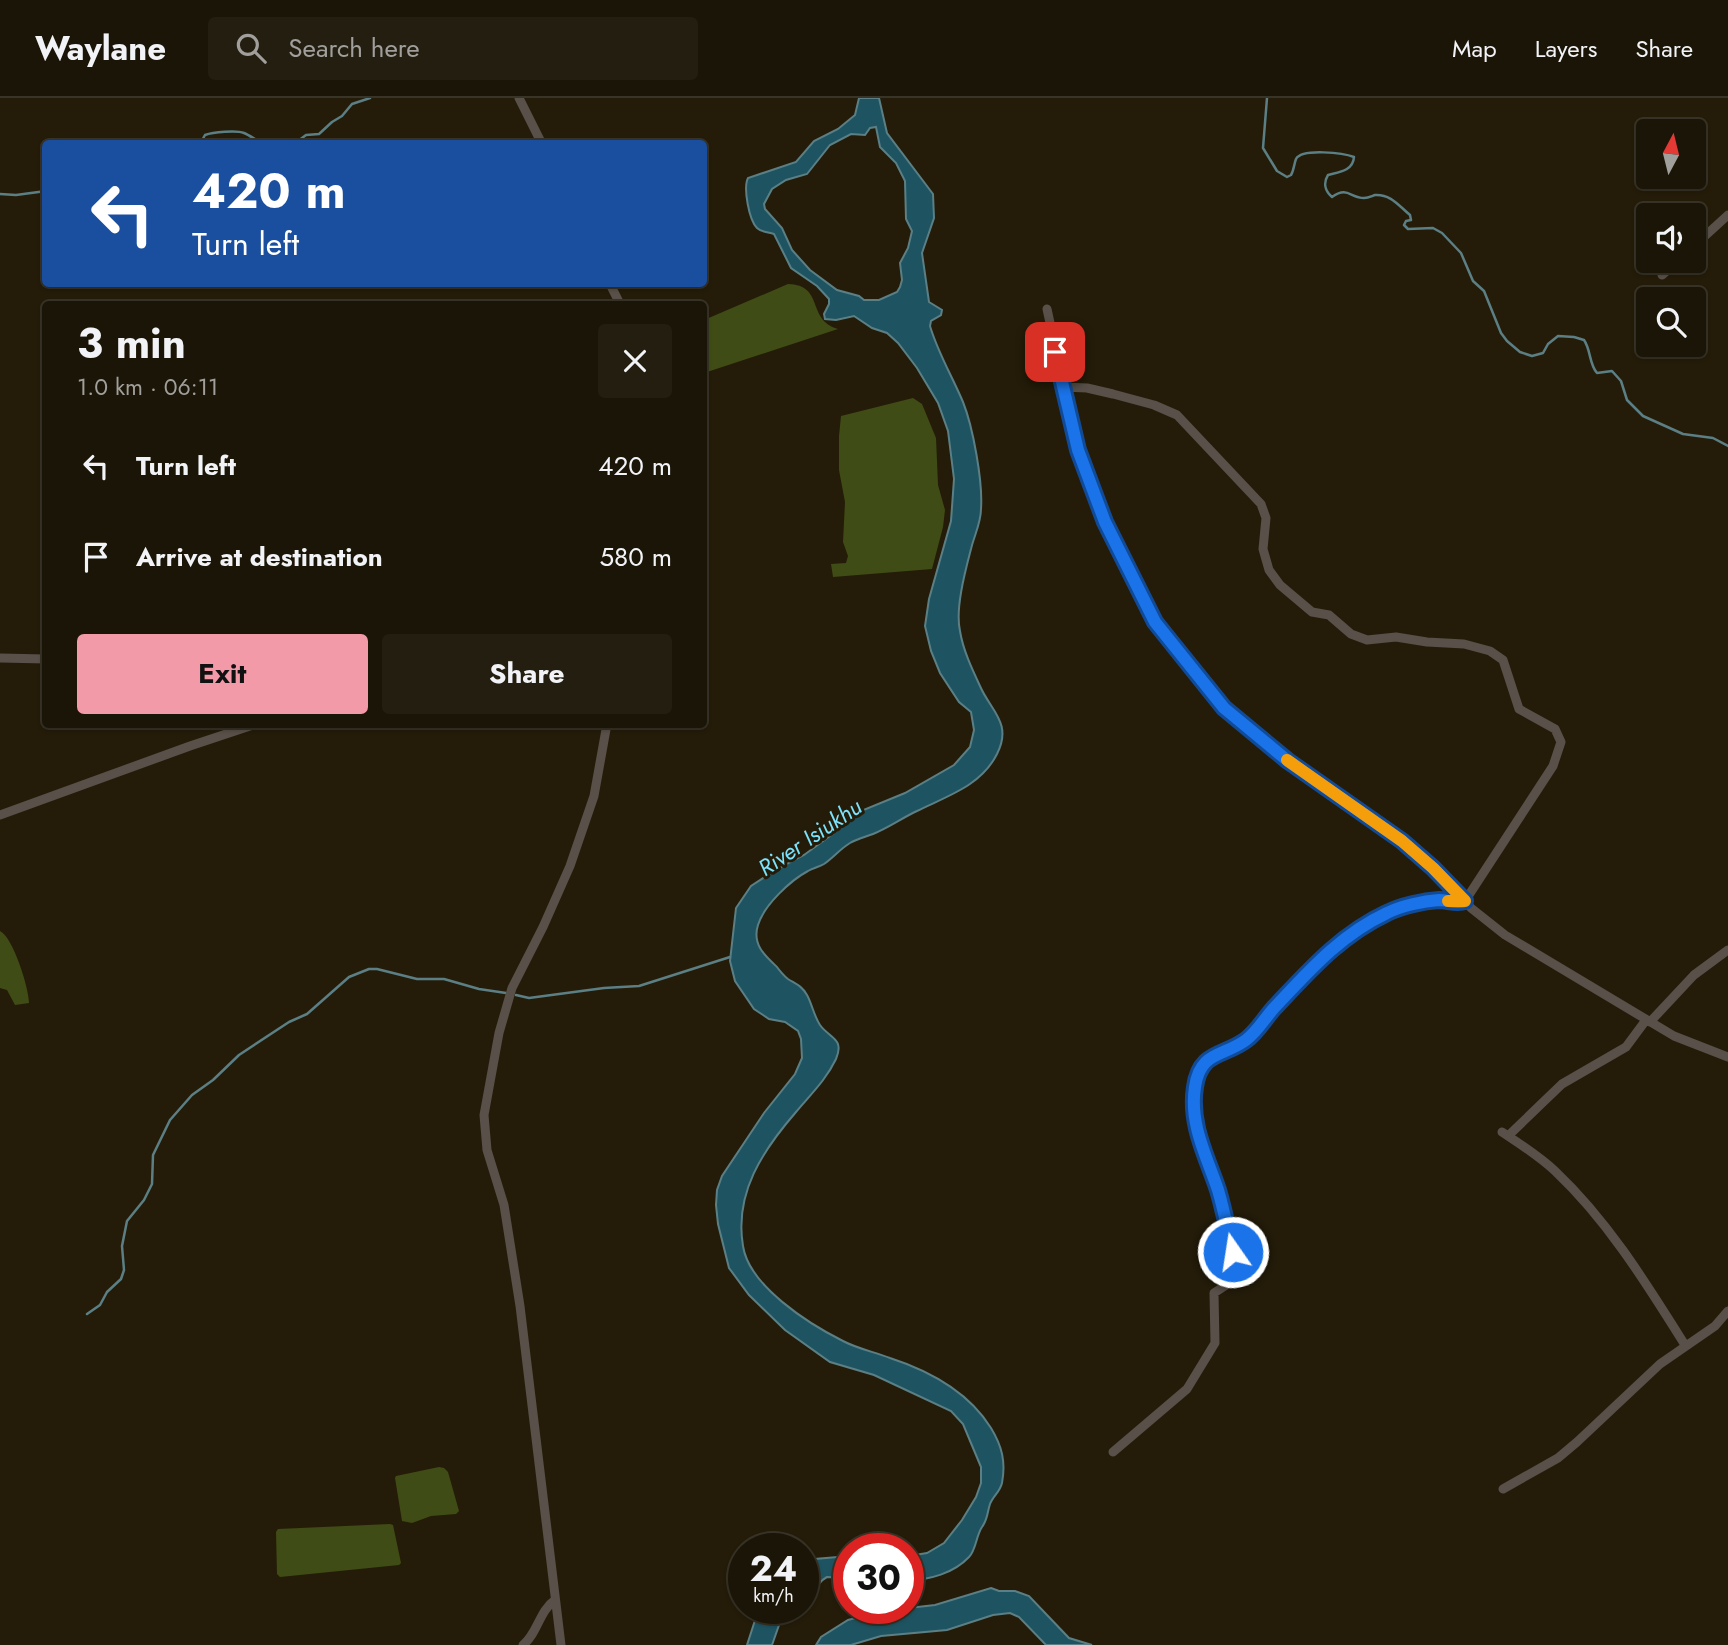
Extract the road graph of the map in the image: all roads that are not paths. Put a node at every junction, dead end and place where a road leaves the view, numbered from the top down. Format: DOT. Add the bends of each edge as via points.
graph roads {
  1 [pos="519,98"];
  2 [pos="540,140"];
  3 [pos="1728,215"];
  4 [pos="1706,235"];
  5 [pos="1664,273"];
  6 [pos="1662,275"];
  7 [pos="1047,309"];
  8 [pos="1063,387"];
  9 [pos="0,658"];
  10 [pos="42,659"];
  11 [pos="244,728"];
  12 [pos="606,728"];
  13 [pos="0,815"];
  14 [pos="1465,901"];
  15 [pos="1728,950"];
  16 [pos="1648,1021"];
  17 [pos="1728,1057"];
  18 [pos="1728,1311"];
  19 [pos="1685,1345"];
  20 [pos="1113,1452"];
  21 [pos="1503,1489"];
  22 [pos="555,1600"];
  23 [pos="523,1645"];
  24 [pos="561,1645"];
  1 -- 2 [label="street"];
  3 -- 4 [label="street"];
  5 -- 6 [label="street"];
  7 -- 8 [label="street"];
  8 -- 14 [label="street" via="1078,450 1105,522 1155,622 1224,708 1288,761 1402,841"];
  8 -- 14 [label="street" via="1113,394 1183,419 1261,504 1269,570 1312,612 1329,615 1351,634 1367,640 1396,637 1467,644 1503,660 1519,709 1555,729 1560,751"];
  9 -- 10 [label="street"];
  11 -- 13 [label="street"];
  12 -- 22 [label="street" via="592,804 570,866 512,988 484,1115 487,1150 504,1205 520,1306"];
  14 -- 16 [label="street" via="1505,935"];
  14 -- 20 [label="street" via="1439,900 1390,911 1359,927 1332,947 1246,1040 1213,1055 1201,1068 1194,1099 1197,1130 1218,1192 1237,1278 1214,1293 1215,1343 1187,1389"];
  15 -- 16 [label="street"];
  16 -- 17 [label="street"];
  16 -- 19 [label="street" via="1626,1047 1562,1084 1505,1134 1555,1171 1603,1224"];
  18 -- 19 [label="street" via="1715,1326"];
  19 -- 21 [label="street" via="1558,1458"];
  22 -- 23 [label="street"];
  22 -- 24 [label="street"];
}
